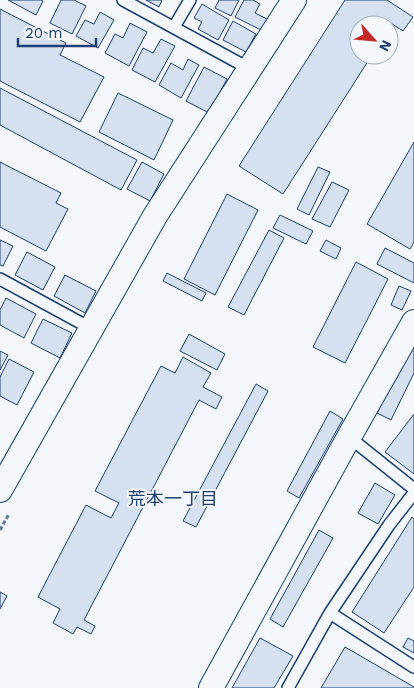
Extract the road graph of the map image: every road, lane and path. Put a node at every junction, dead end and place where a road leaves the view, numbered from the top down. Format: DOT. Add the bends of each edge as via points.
graph roads {
  1 [pos="123,0"];
  2 [pos="190,0"];
  3 [pos="294,0"];
  4 [pos="174,27"];
  5 [pos="250,69"];
  6 [pos="0,279"];
  7 [pos="414,322"];
  8 [pos="92,329"];
  9 [pos="349,437"];
  10 [pos="0,490"];
  11 [pos="414,491"];
  12 [pos="330,614"];
  13 [pos="414,667"];
  14 [pos="211,688"];
  15 [pos="288,688"];
  1 -- 4 [label="lane"];
  2 -- 4 [label="lane"];
  3 -- 5 [label="street"];
  4 -- 5 [label="lane"];
  5 -- 8 [label="street" via="155,216"];
  6 -- 8 [label="lane"];
  7 -- 9 [label="street"];
  8 -- 10 [label="street"];
  9 -- 11 [label="lane"];
  9 -- 14 [label="street"];
  11 -- 12 [label="lane"];
  12 -- 13 [label="lane"];
  12 -- 15 [label="lane"];
}
